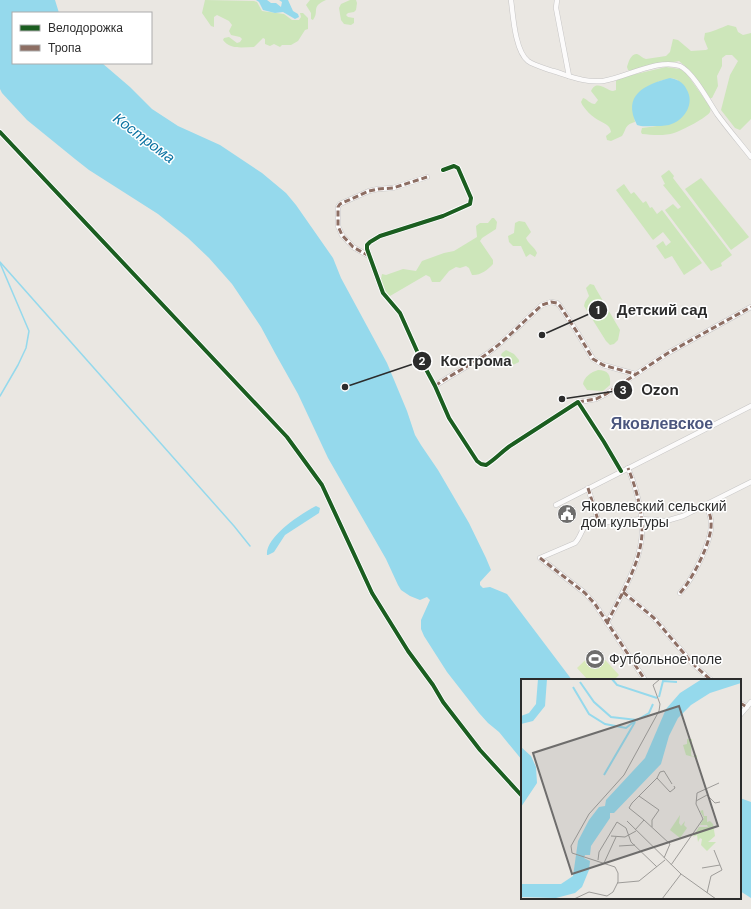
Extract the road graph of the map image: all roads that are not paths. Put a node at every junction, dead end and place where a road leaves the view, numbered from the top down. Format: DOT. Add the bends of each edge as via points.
graph roads {
  1 [pos="511,0"];
  2 [pos="557,0"];
  3 [pos="568,76"];
  4 [pos="0,132"];
  5 [pos="751,157"];
  6 [pos="443,170"];
  7 [pos="427,177"];
  8 [pos="369,256"];
  9 [pos="751,307"];
  10 [pos="635,374"];
  11 [pos="435,386"];
  12 [pos="578,402"];
  13 [pos="751,406"];
  14 [pos="628,468"];
  15 [pos="621,471"];
  16 [pos="751,482"];
  17 [pos="588,488"];
  18 [pos="706,504"];
  19 [pos="556,505"];
  20 [pos="641,519"];
  21 [pos="598,520"];
  22 [pos="623,592"];
  23 [pos="680,593"];
  24 [pos="607,623"];
  25 [pos="644,679"];
  26 [pos="710,679"];
  27 [pos="751,702"];
  28 [pos="741,704"];
  29 [pos="747,707"];
  30 [pos="741,714"];
  31 [pos="521,795"];
  1 -- 3 [label="street" via="519,46 526,59 540,67"];
  2 -- 3 [label="street" via="556,8"];
  3 -- 5 [label="street" via="598,82 659,65 682,67"];
  4 -- 31 [label="street" via="287,437 322,485 372,593 408,651 480,750"];
  6 -- 8 [label="street" via="454,166 458,168 471,198 470,204 443,216 380,236 367,245"];
  7 -- 8 [label="street" via="393,188 369,191 340,204 338,230 348,243"];
  8 -- 11 [label="street" via="383,292 400,313"];
  9 -- 10 [label="street"];
  10 -- 11 [label="street" via="603,365 593,359 560,306 551,302 542,305 487,354 452,373"];
  10 -- 12 [label="street" via="596,399"];
  11 -- 12 [label="street" via="455,428 474,457 483,465 495,460 509,446"];
  12 -- 15 [label="street"];
  13 -- 14 [label="street"];
  14 -- 15 [label="street"];
  14 -- 20 [label="street"];
  15 -- 17 [label="street"];
  16 -- 18 [label="street"];
  17 -- 19 [label="street"];
  17 -- 21 [label="street"];
  18 -- 20 [label="street" via="683,516 666,521"];
  18 -- 23 [label="street" via="711,522 708,540 695,572"];
  20 -- 21 [label="street" via="619,522"];
  20 -- 22 [label="street" via="638,555"];
  21 -- 24 [label="street" via="592,519 586,523 575,543 540,558 585,593"];
  22 -- 24 [label="street"];
  22 -- 26 [label="street" via="654,618 692,664"];
  24 -- 25 [label="street"];
  27 -- 29 [label="street"];
  28 -- 29 [label="street"];
  29 -- 30 [label="street"];
}
